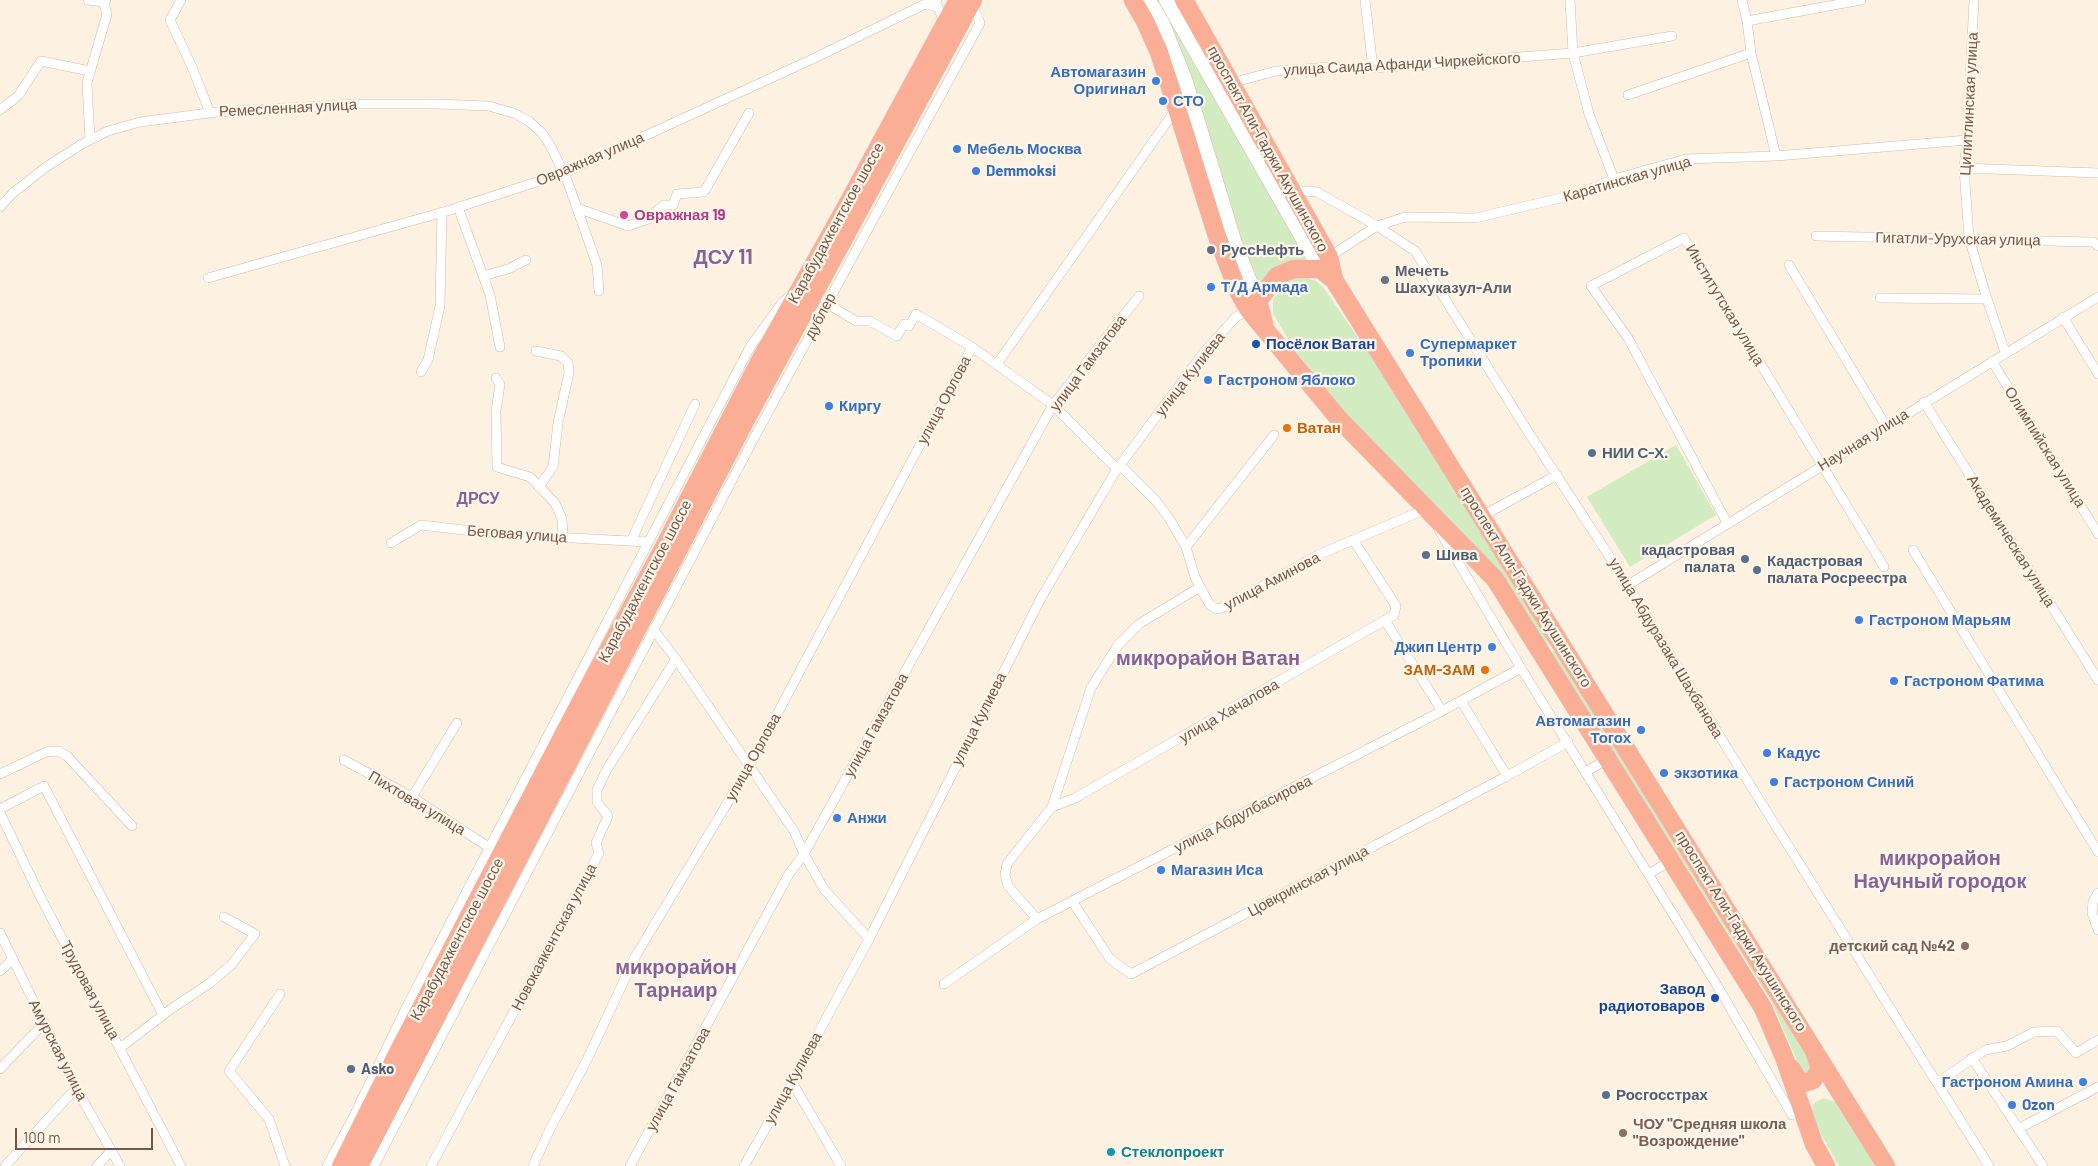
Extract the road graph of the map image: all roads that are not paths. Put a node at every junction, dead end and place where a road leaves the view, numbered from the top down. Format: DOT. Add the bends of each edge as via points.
graph roads {
  1 [pos="88,0"];
  2 [pos="181,0"];
  3 [pos="937,0"];
  4 [pos="1133,0"];
  5 [pos="1148,0"];
  6 [pos="1166,0"];
  7 [pos="1184,0"];
  8 [pos="1365,0"];
  9 [pos="1570,0"];
  10 [pos="1742,0"];
  11 [pos="1862,0"];
  12 [pos="1974,0"];
  13 [pos="104,1"];
  14 [pos="968,1"];
  15 [pos="926,4"];
  16 [pos="1747,21"];
  17 [pos="945,24"];
  18 [pos="1672,36"];
  19 [pos="1573,52"];
  20 [pos="1751,53"];
  21 [pos="1372,68"];
  22 [pos="90,70"];
  23 [pos="1231,82"];
  24 [pos="1628,95"];
  25 [pos="1178,106"];
  26 [pos="0,110"];
  27 [pos="210,113"];
  28 [pos="749,113"];
  29 [pos="90,140"];
  30 [pos="1968,140"];
  31 [pos="1776,156"];
  32 [pos="1964,168"];
  33 [pos="2098,174"];
  34 [pos="565,176"];
  35 [pos="1614,179"];
  36 [pos="1292,190"];
  37 [pos="0,206"];
  38 [pos="458,207"];
  39 [pos="577,208"];
  40 [pos="442,212"];
  41 [pos="1377,226"];
  42 [pos="1816,236"];
  43 [pos="1969,238"];
  44 [pos="2098,246"];
  45 [pos="526,260"];
  46 [pos="1789,265"];
  47 [pos="1328,269"];
  48 [pos="483,276"];
  49 [pos="208,278"];
  50 [pos="811,284"];
  51 [pos="599,291"];
  52 [pos="1139,296"];
  53 [pos="2098,297"];
  54 [pos="1880,298"];
  55 [pos="1987,299"];
  56 [pos="826,303"];
  57 [pos="1253,305"];
  58 [pos="2063,317"];
  59 [pos="500,347"];
  60 [pos="972,347"];
  61 [pos="536,351"];
  62 [pos="2005,352"];
  63 [pos="1992,361"];
  64 [pos="997,364"];
  65 [pos="421,372"];
  66 [pos="2098,374"];
  67 [pos="496,378"];
  68 [pos="1924,402"];
  69 [pos="695,404"];
  70 [pos="1054,405"];
  71 [pos="1886,426"];
  72 [pos="1274,435"];
  73 [pos="1822,465"];
  74 [pos="1117,469"];
  75 [pos="1557,475"];
  76 [pos="539,487"];
  77 [pos="1426,508"];
  78 [pos="1482,516"];
  79 [pos="1728,523"];
  80 [pos="2098,534"];
  81 [pos="562,537"];
  82 [pos="631,541"];
  83 [pos="1354,541"];
  84 [pos="648,542"];
  85 [pos="391,543"];
  86 [pos="1186,547"];
  87 [pos="1913,550"];
  88 [pos="1884,567"];
  89 [pos="1628,585"];
  90 [pos="1200,587"];
  91 [pos="1386,622"];
  92 [pos="653,630"];
  93 [pos="1558,638"];
  94 [pos="1539,650"];
  95 [pos="676,659"];
  96 [pos="1521,668"];
  97 [pos="2098,680"];
  98 [pos="1461,700"];
  99 [pos="1442,711"];
  100 [pos="457,723"];
  101 [pos="1568,742"];
  102 [pos="1607,759"];
  103 [pos="344,760"];
  104 [pos="749,767"];
  105 [pos="1586,772"];
  106 [pos="0,774"];
  107 [pos="1507,776"];
  108 [pos="412,798"];
  109 [pos="1052,807"];
  110 [pos="0,809"];
  111 [pos="0,813"];
  112 [pos="132,826"];
  113 [pos="490,848"];
  114 [pos="2098,852"];
  115 [pos="804,854"];
  116 [pos="1670,861"];
  117 [pos="1649,874"];
  118 [pos="2098,893"];
  119 [pos="1072,901"];
  120 [pos="224,917"];
  121 [pos="1036,920"];
  122 [pos="2098,930"];
  123 [pos="0,933"];
  124 [pos="869,939"];
  125 [pos="13,959"];
  126 [pos="0,971"];
  127 [pos="944,984"];
  128 [pos="280,994"];
  129 [pos="163,1015"];
  130 [pos="44,1023"];
  131 [pos="2098,1040"];
  132 [pos="1812,1046"];
  133 [pos="120,1048"];
  134 [pos="1784,1057"];
  135 [pos="1972,1058"];
  136 [pos="0,1068"];
  137 [pos="792,1082"];
  138 [pos="1937,1083"];
  139 [pos="2098,1087"];
  140 [pos="76,1088"];
  141 [pos="1844,1098"];
  142 [pos="1801,1108"];
  143 [pos="2018,1129"];
  144 [pos="110,1151"];
  145 [pos="1819,1154"];
  146 [pos="838,1164"];
  147 [pos="5,1166"];
  148 [pos="97,1166"];
  149 [pos="120,1166"];
  150 [pos="180,1166"];
  151 [pos="285,1166"];
  152 [pos="327,1166"];
  153 [pos="342,1166"];
  154 [pos="359,1166"];
  155 [pos="374,1166"];
  156 [pos="430,1166"];
  157 [pos="533,1166"];
  158 [pos="630,1166"];
  159 [pos="744,1166"];
  160 [pos="1886,1166"];
  161 [pos="1989,1166"];
  162 [pos="2043,1166"];
  1 -- 13 [label="street"];
  2 -- 27 [label="street" via="170,20"];
  3 -- 15 [label="street, Овражная улица"];
  4 -- 25 [label="highway" via="1159,52"];
  5 -- 57 [label="main road" via="1163,24 1185,79"];
  6 -- 47 [label="main road"];
  7 -- 23 [label="highway, проспект Али-Гаджи Акушинского"];
  8 -- 21 [label="street"];
  9 -- 19 [label="street"];
  10 -- 16 [label="street"];
  11 -- 16 [label="street"];
  12 -- 30 [label="street, Цилитлинская улица"];
  13 -- 22 [label="street" via="107,14"];
  14 -- 17 [label="highway, Карабудахкентское шоссе"];
  14 -- 50 [label="highway, Карабудахкентское шоссе"];
  14 -- 56 [label="street, дублер" via="980,23"];
  15 -- 17 [label="street" via="938,7"];
  15 -- 34 [label="street, Овражная улица"];
  16 -- 20 [label="street"];
  17 -- 50 [label="highway, Карабудахкентское шоссе"];
  18 -- 19 [label="street"];
  19 -- 21 [label="street, улица Саида Афанди Чиркейского"];
  19 -- 35 [label="street" via="1589,114"];
  20 -- 24 [label="street"];
  20 -- 31 [label="street"];
  21 -- 23 [label="street, улица Саида Афанди Чиркейского" via="1276,71"];
  22 -- 26 [label="street" via="41,62 18,96"];
  22 -- 29 [label="street" via="87,83"];
  23 -- 36 [label="highway, проспект Али-Гаджи Акушинского"];
  25 -- 57 [label="highway" via="1217,236 1238,291"];
  25 -- 64 [label="street, улица Орлова"];
  27 -- 29 [label="street, Ремесленная улица" via="140,122"];
  27 -- 34 [label="street, Ремесленная улица" via="357,104 489,106 516,114 542,133"];
  28 -- 39 [label="street" via="704,192 677,194 672,205 664,205 648,219 628,226"];
  29 -- 37 [label="street, Ремесленная улица" via="46,167"];
  30 -- 31 [label="street, Каратинская улица"];
  30 -- 32 [label="street, Цилитлинская улица"];
  31 -- 35 [label="street, Каратинская улица" via="1686,159"];
  32 -- 33 [label="street"];
  32 -- 43 [label="street, Цилитлинская улица"];
  34 -- 38 [label="street, Овражная улица"];
  34 -- 39 [label="street, Ремесленная улица"];
  35 -- 41 [label="street, Каратинская улица" via="1578,194 1475,218 1404,217"];
  36 -- 41 [label="street, улица Абдуразака Шахбанова" via="1317,192"];
  36 -- 47 [label="highway, проспект Али-Гаджи Акушинского"];
  38 -- 40 [label="street, Овражная улица"];
  38 -- 48 [label="street"];
  39 -- 51 [label="street, Ремесленная улица" via="597,266"];
  40 -- 49 [label="street, Овражная улица"];
  40 -- 65 [label="street" via="440,306 428,360"];
  41 -- 47 [label="street, Каратинская улица"];
  41 -- 75 [label="street, улица Абдуразака Шахбанова" via="1416,250"];
  42 -- 43 [label="street, Гигатли-Урухская улица"];
  43 -- 44 [label="street, Гигатли-Урухская улица" via="2093,242"];
  43 -- 55 [label="street, Цилитлинская улица"];
  45 -- 48 [label="street" via="508,270"];
  46 -- 71 [label="street"];
  47 -- 57 [label="highway" via="1293,269 1277,276"];
  47 -- 78 [label="highway, проспект Али-Гаджи Акушинского"];
  48 -- 59 [label="street"];
  50 -- 56 [label="street"];
  50 -- 84 [label="street" via="782,303 750,347"];
  50 -- 153 [label="highway, Карабудахкентское шоссе" via="763,355 400,1048"];
  50 -- 154 [label="highway, Карабудахкентское шоссе"];
  52 -- 70 [label="street, улица Гамзатова"];
  53 -- 58 [label="street, Научная улица"];
  54 -- 55 [label="street"];
  55 -- 62 [label="street, Цилитлинская улица"];
  56 -- 60 [label="street" via="856,321 870,321 897,336 904,324 909,326 916,314"];
  56 -- 92 [label="street, дублер"];
  57 -- 74 [label="street, улица Кулиева" via="1235,318 1205,351"];
  57 -- 77 [label="highway, проспект Али-Гаджи Акушинского" via="1292,364 1339,419"];
  58 -- 62 [label="street, Научная улица"];
  58 -- 66 [label="street"];
  60 -- 64 [label="street"];
  60 -- 104 [label="street, улица Орлова"];
  61 -- 76 [label="street" via="561,356 568,363 569,372 558,422 553,467"];
  62 -- 63 [label="street, Научная улица"];
  63 -- 68 [label="street, Научная улица"];
  63 -- 80 [label="street, Олимпийская улица"];
  64 -- 70 [label="street"];
  67 -- 76 [label="street" via="500,384 496,411 497,468 530,477"];
  68 -- 71 [label="street, Научная улица"];
  68 -- 97 [label="street, Академическая улица"];
  69 -- 82 [label="street"];
  70 -- 74 [label="street"];
  70 -- 115 [label="street, улица Гамзатова"];
  71 -- 73 [label="street, Научная улица"];
  72 -- 86 [label="street"];
  73 -- 79 [label="street, Научная улица"];
  73 -- 79 [label="street, Институтская улица" via="1684,238 1591,286 1628,338"];
  73 -- 88 [label="street, Институтская улица"];
  74 -- 86 [label="street" via="1124,469 1156,500"];
  74 -- 124 [label="street, улица Кулиева" via="1041,598"];
  75 -- 78 [label="street"];
  75 -- 89 [label="street, улица Абдуразака Шахбанова"];
  76 -- 81 [label="street" via="555,503 562,520"];
  77 -- 83 [label="street, улица Аминова"];
  77 -- 94 [label="highway, проспект Али-Гаджи Акушинского" via="1495,579"];
  77 -- 96 [label="street"];
  78 -- 93 [label="highway, проспект Али-Гаджи Акушинского"];
  79 -- 89 [label="street, Научная улица"];
  81 -- 82 [label="street, Беговая улица"];
  81 -- 85 [label="street, Беговая улица" via="498,534 421,524"];
  82 -- 84 [label="street, Беговая улица"];
  83 -- 90 [label="street, улица Аминова" via="1318,555 1217,610 1210,605"];
  83 -- 91 [label="street, улица Хачалова" via="1396,606 1394,616"];
  84 -- 113 [label="street"];
  86 -- 90 [label="street"];
  87 -- 114 [label="street"];
  89 -- 138 [label="street, улица Абдуразака Шахбанова"];
  90 -- 109 [label="street" via="1140,624 1118,645 1091,688"];
  91 -- 99 [label="street"];
  91 -- 109 [label="street, улица Хачалова" via="1075,798"];
  92 -- 95 [label="street"];
  92 -- 155 [label="street, дублер"];
  93 -- 94 [label="highway" via="1550,649"];
  93 -- 132 [label="highway, проспект Али-Гаджи Акушинского"];
  94 -- 102 [label="highway, проспект Али-Гаджи Акушинского"];
  95 -- 104 [label="street"];
  95 -- 156 [label="street, Новокаякентская улица" via="596,790 597,802 608,816 596,843 599,853"];
  96 -- 98 [label="street, улица Абдулбасирова"];
  96 -- 101 [label="street"];
  98 -- 99 [label="street, улица Абдулбасирова"];
  98 -- 107 [label="street"];
  99 -- 119 [label="street, улица Абдулбасирова"];
  100 -- 108 [label="street"];
  101 -- 105 [label="street"];
  101 -- 107 [label="street, Цовкринская улица"];
  102 -- 105 [label="street"];
  102 -- 116 [label="highway, проспект Али-Гаджи Акушинского"];
  103 -- 108 [label="street, Пихтовая улица"];
  104 -- 115 [label="street" via="794,831"];
  104 -- 157 [label="street, улица Орлова" via="635,957"];
  105 -- 117 [label="street"];
  106 -- 112 [label="street" via="46,752 58,751 67,756"];
  107 -- 119 [label="street, Цовкринская улица" via="1131,974 1110,959"];
  108 -- 113 [label="street, Пихтовая улица"];
  109 -- 121 [label="street" via="1007,864 1004,875 1008,886"];
  110 -- 129 [label="street" via="44,786"];
  111 -- 133 [label="street, Трудовая улица"];
  113 -- 152 [label="street"];
  115 -- 124 [label="street" via="824,889"];
  115 -- 158 [label="street, улица Гамзатова" via="789,874"];
  116 -- 117 [label="street"];
  116 -- 134 [label="highway, проспект Али-Гаджи Акушинского" via="1763,1008"];
  117 -- 142 [label="street" via="1792,1115"];
  118 -- 122 [label="street" via="2092,913"];
  119 -- 121 [label="street, улица Абдулбасирова"];
  120 -- 129 [label="street" via="255,934 232,964"];
  121 -- 127 [label="street, улица Абдулбасирова"];
  123 -- 125 [label="street, Амурская улица"];
  124 -- 137 [label="street, улица Кулиева"];
  125 -- 126 [label="street"];
  125 -- 130 [label="street, Амурская улица"];
  128 -- 151 [label="street" via="230,1071 269,1119"];
  129 -- 133 [label="street"];
  130 -- 136 [label="street"];
  130 -- 140 [label="street, Амурская улица"];
  131 -- 135 [label="street" via="2076,1054 2057,1031 2034,1032"];
  132 -- 134 [label="highway" via="1819,1066 1816,1077 1808,1083 1797,1078"];
  132 -- 141 [label="highway, проспект Али-Гаджи Акушинского"];
  133 -- 150 [label="street, Трудовая улица"];
  134 -- 142 [label="highway, проспект Али-Гаджи Акушинского"];
  135 -- 138 [label="street"];
  135 -- 143 [label="street"];
  137 -- 146 [label="street"];
  137 -- 159 [label="street, улица Кулиева"];
  138 -- 161 [label="street, улица Абдуразака Шахбанова"];
  139 -- 143 [label="street"];
  140 -- 144 [label="street, Амурская улица"];
  140 -- 147 [label="street"];
  141 -- 142 [label="highway" via="1837,1090 1821,1089 1810,1095"];
  141 -- 160 [label="highway, проспект Али-Гаджи Акушинского"];
  142 -- 145 [label="highway, проспект Али-Гаджи Акушинского"];
  143 -- 162 [label="street"];
  144 -- 148 [label="street"];
  144 -- 149 [label="street, Амурская улица"];
}
